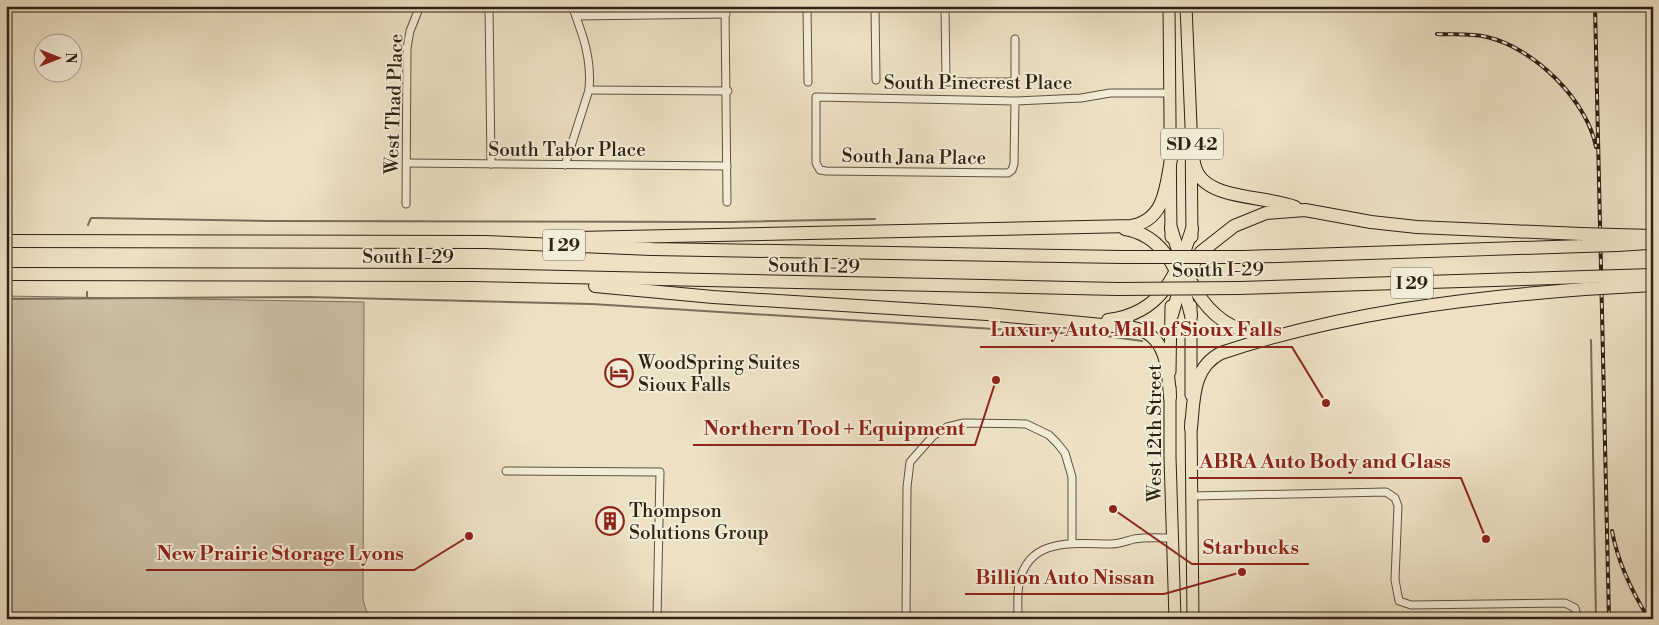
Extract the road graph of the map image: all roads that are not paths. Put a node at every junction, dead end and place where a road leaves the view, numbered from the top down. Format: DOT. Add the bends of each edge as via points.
graph roads {
  1 [pos="420,6"];
  2 [pos="489,6"];
  3 [pos="572,6"];
  4 [pos="807,6"];
  5 [pos="875,6"];
  6 [pos="945,6"];
  7 [pos="1170,6"];
  8 [pos="1186,6"];
  9 [pos="725,10"];
  10 [pos="576,16"];
  11 [pos="1015,39"];
  12 [pos="876,80"];
  13 [pos="808,82"];
  14 [pos="589,90"];
  15 [pos="728,91"];
  16 [pos="1170,93"];
  17 [pos="816,97"];
  18 [pos="1014,101"];
  19 [pos="1192,148"];
  20 [pos="1171,159"];
  21 [pos="407,163"];
  22 [pos="491,164"];
  23 [pos="565,165"];
  24 [pos="727,166"];
  25 [pos="727,202"];
  26 [pos="406,204"];
  27 [pos="1304,210"];
  28 [pos="1112,227"];
  29 [pos="1171,228"];
  30 [pos="1192,229"];
  31 [pos="1653,236"];
  32 [pos="1582,240"];
  33 [pos="1617,240"];
  34 [pos="6,241"];
  35 [pos="485,242"];
  36 [pos="1653,243"];
  37 [pos="1181,272"];
  38 [pos="6,274"];
  39 [pos="473,275"];
  40 [pos="1653,275"];
  41 [pos="1619,281"];
  42 [pos="1585,283"];
  43 [pos="1653,285"];
  44 [pos="1172,315"];
  45 [pos="1192,316"];
  46 [pos="1088,322"];
  47 [pos="1277,337"];
  48 [pos="1170,398"];
  49 [pos="1192,428"];
  50 [pos="506,470"];
  51 [pos="1192,496"];
  52 [pos="1173,538"];
  53 [pos="1072,543"];
  54 [pos="657,619"];
  55 [pos="906,619"];
  56 [pos="1018,619"];
  57 [pos="1175,619"];
  58 [pos="1193,619"];
  59 [pos="1578,619"];
  1 -- 21 [label="street, West Thad Place" via="407,48"];
  2 -- 22 [label="street"];
  3 -- 10 [label="street"];
  4 -- 13 [label="street"];
  5 -- 12 [label="street"];
  6 -- 11 [label="street" via="946,82 1015,82"];
  7 -- 16 [label="main road, SD 42"];
  8 -- 19 [label="main road, SD 42"];
  9 -- 10 [label="street"];
  9 -- 15 [label="street"];
  10 -- 14 [label="street" via="590,61"];
  14 -- 15 [label="street"];
  14 -- 23 [label="street"];
  15 -- 24 [label="street"];
  16 -- 18 [label="street, South Pinecrest Place" via="1110,93"];
  16 -- 20 [label="main road, SD 42"];
  17 -- 18 [label="street, South Pinecrest Place"];
  17 -- 18 [label="street, South Jana Place" via="815,157 818,167 826,172 1008,173 1014,164"];
  19 -- 27 [label="highway" via="1198,175 1212,188"];
  19 -- 30 [label="main road, SD 42"];
  20 -- 28 [label="highway" via="1164,196 1157,213 1139,225"];
  20 -- 29 [label="main road, SD 42"];
  21 -- 22 [label="street, South Tabor Place"];
  21 -- 26 [label="street, West Thad Place"];
  22 -- 23 [label="street, South Tabor Place"];
  23 -- 24 [label="street, South Tabor Place"];
  24 -- 25 [label="street"];
  27 -- 32 [label="highway" via="1416,227"];
  27 -- 37 [label="highway" via="1278,211 1245,220 1215,239"];
  28 -- 35 [label="highway" via="655,235"];
  28 -- 37 [label="highway" via="1148,237 1165,251"];
  29 -- 37 [label="highway"];
  30 -- 37 [label="highway"];
  31 -- 33 [label="highway"];
  32 -- 33 [label="highway, bridge"];
  32 -- 35 [label="highway, South I-29 / I 29, bridge" via="1244,257 1122,258"];
  33 -- 36 [label="highway"];
  34 -- 35 [label="highway, South I-29 / I 29"];
  37 -- 44 [label="highway"];
  37 -- 45 [label="highway"];
  37 -- 46 [label="highway" via="1155,300 1139,311 1122,318"];
  37 -- 47 [label="highway" via="1205,306 1226,325 1247,333"];
  38 -- 39 [label="highway, South I-29 / I 29"];
  39 -- 42 [label="highway, South I-29 / I 29, bridge" via="1118,289"];
  39 -- 46 [label="highway" via="713,297"];
  40 -- 41 [label="highway, I 29"];
  41 -- 42 [label="highway, South I-29 / I 29, bridge"];
  41 -- 43 [label="highway"];
  42 -- 47 [label="highway" via="1462,300"];
  44 -- 48 [label="main road, West 12th Street"];
  45 -- 49 [label="main road, West 12th Street"];
  46 -- 48 [label="highway" via="1134,328 1155,338 1166,364"];
  47 -- 49 [label="highway" via="1221,353 1206,363 1196,382"];
  48 -- 52 [label="main road, West 12th Street"];
  49 -- 51 [label="main road, West 12th Street"];
  50 -- 54 [label="street" via="660,472"];
  51 -- 58 [label="main road, West 12th Street"];
  51 -- 59 [label="street" via="1386,492 1395,498 1398,506 1395,580 1399,601 1411,605 1559,602 1570,604 1577,611"];
  52 -- 53 [label="street" via="1136,539 1114,544"];
  52 -- 57 [label="main road, West 12th Street"];
  53 -- 55 [label="street" via="1072,477 1065,453 1057,443 1026,424 964,423 947,427 932,436 910,462 906,487"];
  53 -- 56 [label="street" via="1054,545 1031,559 1018,585"];
}
